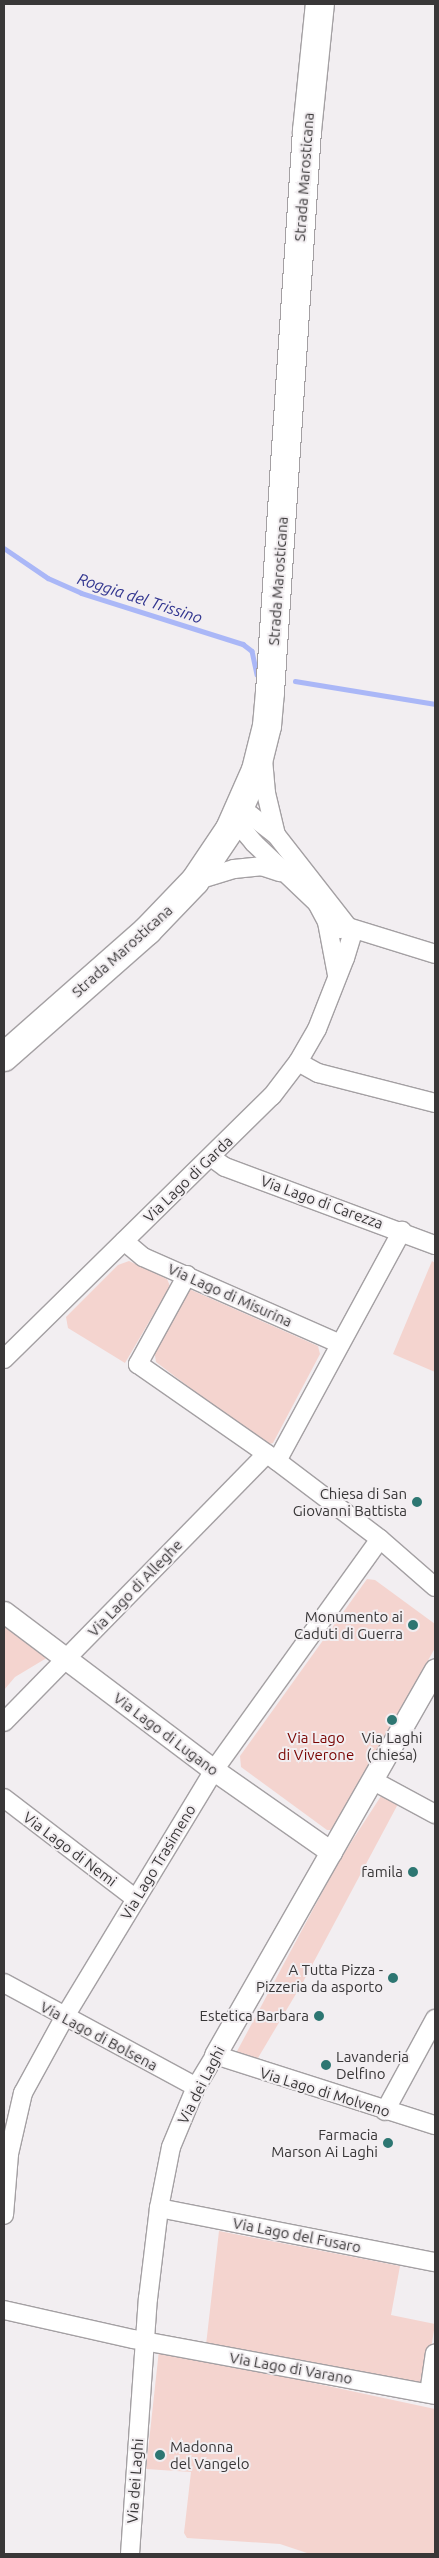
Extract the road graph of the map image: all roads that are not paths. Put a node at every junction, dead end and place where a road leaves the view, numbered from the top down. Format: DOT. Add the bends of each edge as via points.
graph roads {
  1 [pos="320,4"];
  2 [pos="262,746"];
  3 [pos="237,815"];
  4 [pos="276,835"];
  5 [pos="283,874"];
  6 [pos="195,880"];
  7 [pos="348,927"];
  8 [pos="330,934"];
  9 [pos="435,954"];
  10 [pos="337,975"];
  11 [pos="4,1057"];
  12 [pos="298,1062"];
  13 [pos="435,1103"];
  14 [pos="211,1157"];
  15 [pos="402,1231"];
  16 [pos="124,1241"];
  17 [pos="435,1244"];
  18 [pos="187,1275"];
  19 [pos="340,1344"];
  20 [pos="4,1359"];
  21 [pos="272,1458"];
  22 [pos="380,1539"];
  23 [pos="435,1587"];
  24 [pos="4,1612"];
  25 [pos="66,1658"];
  26 [pos="435,1669"];
  27 [pos="4,1722"];
  28 [pos="214,1770"];
  29 [pos="372,1780"];
  30 [pos="4,1798"];
  31 [pos="435,1814"];
  32 [pos="331,1852"];
  33 [pos="136,1899"];
  34 [pos="4,1983"];
  35 [pos="64,2018"];
  36 [pos="435,2019"];
  37 [pos="215,2055"];
  38 [pos="196,2087"];
  39 [pos="384,2111"];
  40 [pos="435,2125"];
  41 [pos="6,2152"];
  42 [pos="159,2208"];
  43 [pos="4,2215"];
  44 [pos="435,2262"];
  45 [pos="4,2310"];
  46 [pos="146,2342"];
  47 [pos="435,2353"];
  48 [pos="432,2394"];
  49 [pos="130,2554"];
  1 -- 2 [label="main road, Strada Marosticana" via="307,132 270,692"];
  2 -- 3 [label="main road, Strada Marosticana"];
  2 -- 4 [label="street" via="266,793"];
  3 -- 4 [label="street" via="250,816"];
  3 -- 5 [label="street" via="244,832"];
  3 -- 6 [label="main road, Strada Marosticana" via="220,847"];
  4 -- 7 [label="street"];
  5 -- 6 [label="street" via="260,866 234,868"];
  5 -- 8 [label="street" via="317,903"];
  6 -- 11 [label="main road, Strada Marosticana" via="147,931"];
  7 -- 8 [label="street"];
  7 -- 9 [label="street"];
  7 -- 10 [label="street, Via Lago di Garda" via="352,935"];
  8 -- 10 [label="street"];
  10 -- 12 [label="street, Via Lago di Garda" via="317,1029"];
  12 -- 13 [label="street" via="318,1073"];
  12 -- 14 [label="street, Via Lago di Garda" via="272,1096"];
  14 -- 15 [label="street, Via Lago di Carezza" via="225,1167"];
  14 -- 16 [label="street, Via Lago di Garda"];
  15 -- 17 [label="street, Via Lago di Carezza"];
  15 -- 19 [label="street, Via Lago di Alleghe"];
  16 -- 18 [label="street, Via Lago di Misurina" via="143,1257"];
  16 -- 20 [label="street, Via Lago di Garda"];
  18 -- 19 [label="street, Via Lago di Misurina"];
  18 -- 21 [label="street" via="138,1364"];
  19 -- 21 [label="street, Via Lago di Alleghe"];
  21 -- 22 [label="street"];
  21 -- 25 [label="street, Via Lago di Alleghe"];
  22 -- 23 [label="street"];
  22 -- 28 [label="street, Via Lago Trasimeno"];
  24 -- 25 [label="street, Via Lago di Lugano"];
  25 -- 27 [label="street, Via Lago di Alleghe"];
  25 -- 28 [label="street, Via Lago di Lugano"];
  26 -- 29 [label="street, Via dei Laghi"];
  28 -- 32 [label="street, Via Lago di Lugano"];
  28 -- 33 [label="street, Via Lago Trasimeno"];
  29 -- 31 [label="street"];
  29 -- 32 [label="street, Via dei Laghi"];
  30 -- 33 [label="street, Via Lago di Nemi"];
  32 -- 37 [label="street, Via dei Laghi"];
  33 -- 35 [label="street, Via Lago Trasimeno"];
  34 -- 35 [label="street, Via Lago di Bolsena"];
  35 -- 38 [label="street, Via Lago di Bolsena"];
  35 -- 41 [label="street, Via Lago Trasimeno" via="23,2093"];
  36 -- 39 [label="street"];
  37 -- 38 [label="street, Via dei Laghi"];
  37 -- 39 [label="street, Via Lago di Molveno"];
  38 -- 42 [label="street, Via dei Laghi" via="171,2146"];
  39 -- 40 [label="street, Via Lago di Molveno"];
  41 -- 43 [label="street, Via Lago Trasimeno"];
  42 -- 44 [label="street, Via Lago del Fusaro"];
  42 -- 46 [label="street, Via dei Laghi"];
  45 -- 46 [label="street, Via Lago di Varano"];
  46 -- 48 [label="street, Via Lago di Varano"];
  46 -- 49 [label="street, Via dei Laghi"];
  47 -- 48 [label="street"];
}
